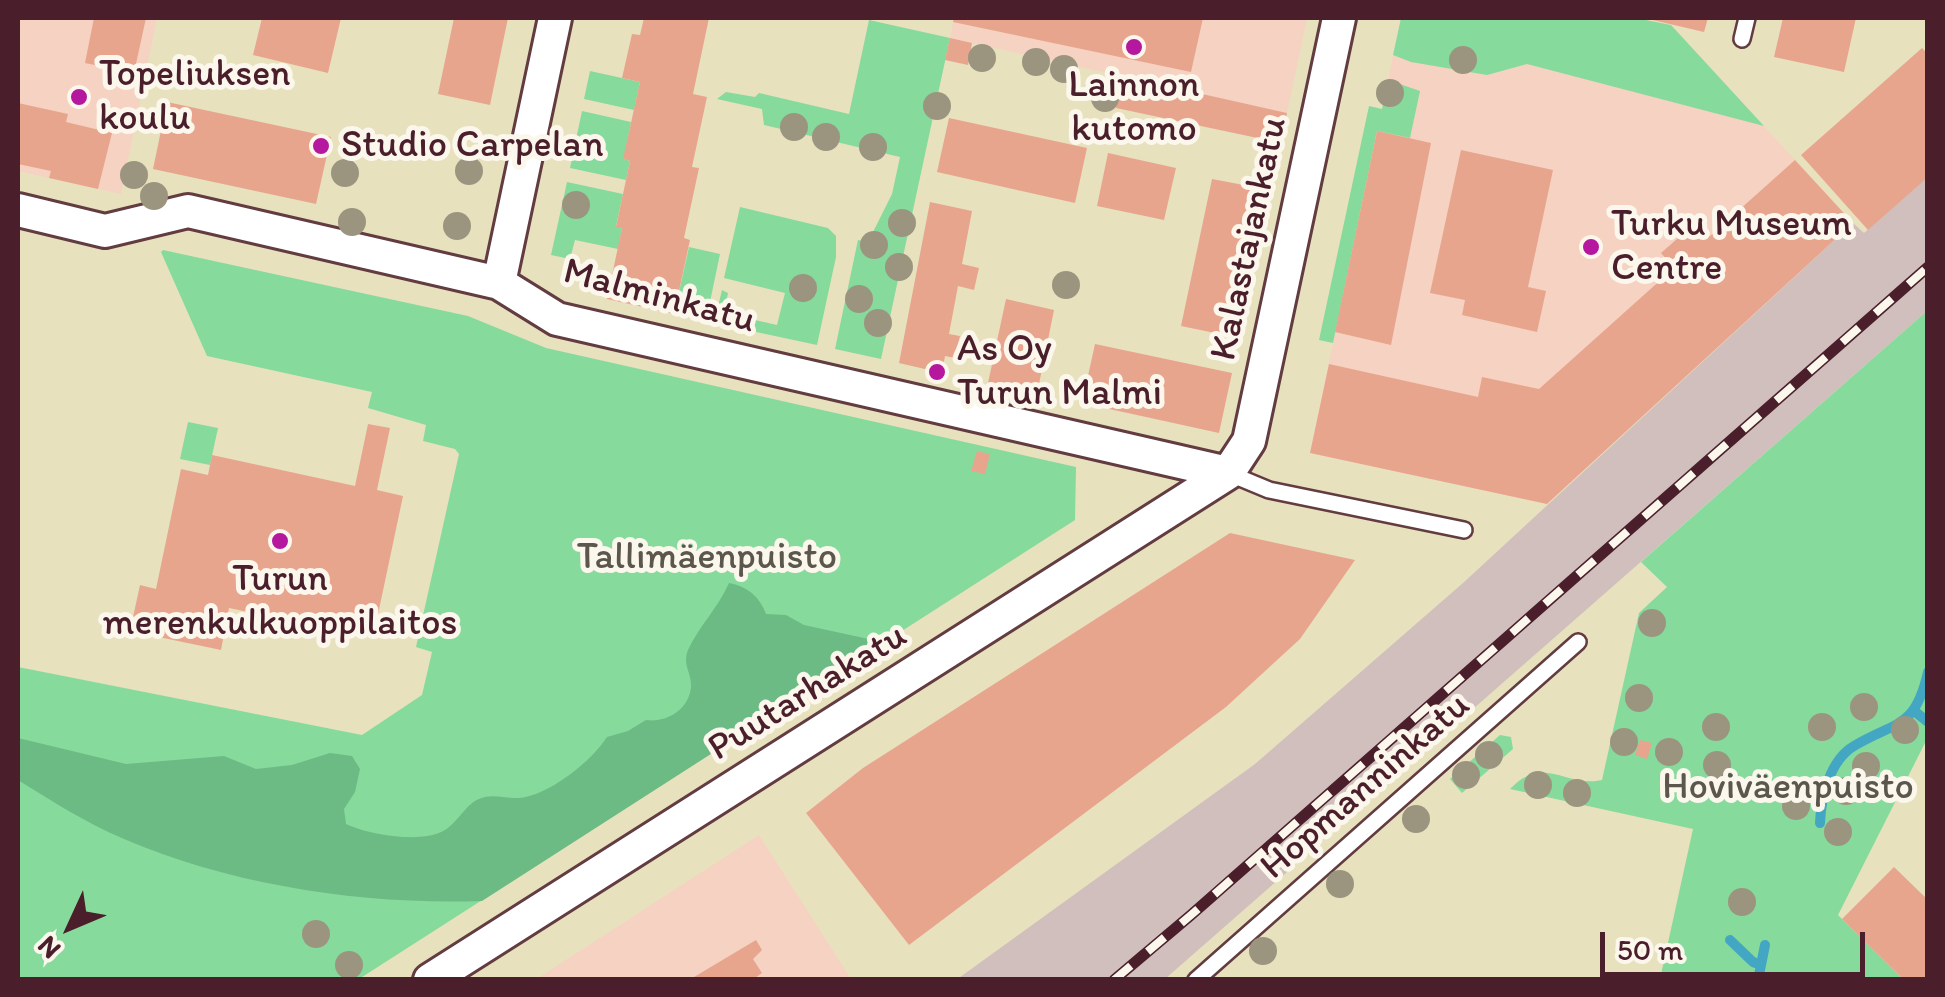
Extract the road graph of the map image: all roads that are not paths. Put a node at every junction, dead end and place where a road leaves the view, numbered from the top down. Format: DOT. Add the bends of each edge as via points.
graph roads {
  1 [pos="555,18"];
  2 [pos="1340,18"];
  3 [pos="1747,18"];
  4 [pos="1742,38"];
  5 [pos="18,210"];
  6 [pos="499,284"];
  7 [pos="1228,473"];
  8 [pos="1464,530"];
  9 [pos="1578,642"];
  10 [pos="430,980"];
  11 [pos="1196,980"];
  1 -- 6 [label="street"];
  2 -- 7 [label="street, Kalastajankatu" via="1249,440"];
  3 -- 4 [label="lane"];
  5 -- 6 [label="street, Malminkatu" via="104,231 188,211"];
  6 -- 7 [label="street, Malminkatu" via="557,319"];
  7 -- 8 [label="lane" via="1269,490"];
  7 -- 10 [label="street, Puutarhakatu"];
  9 -- 11 [label="lane, Hopmanninkatu"];
}
